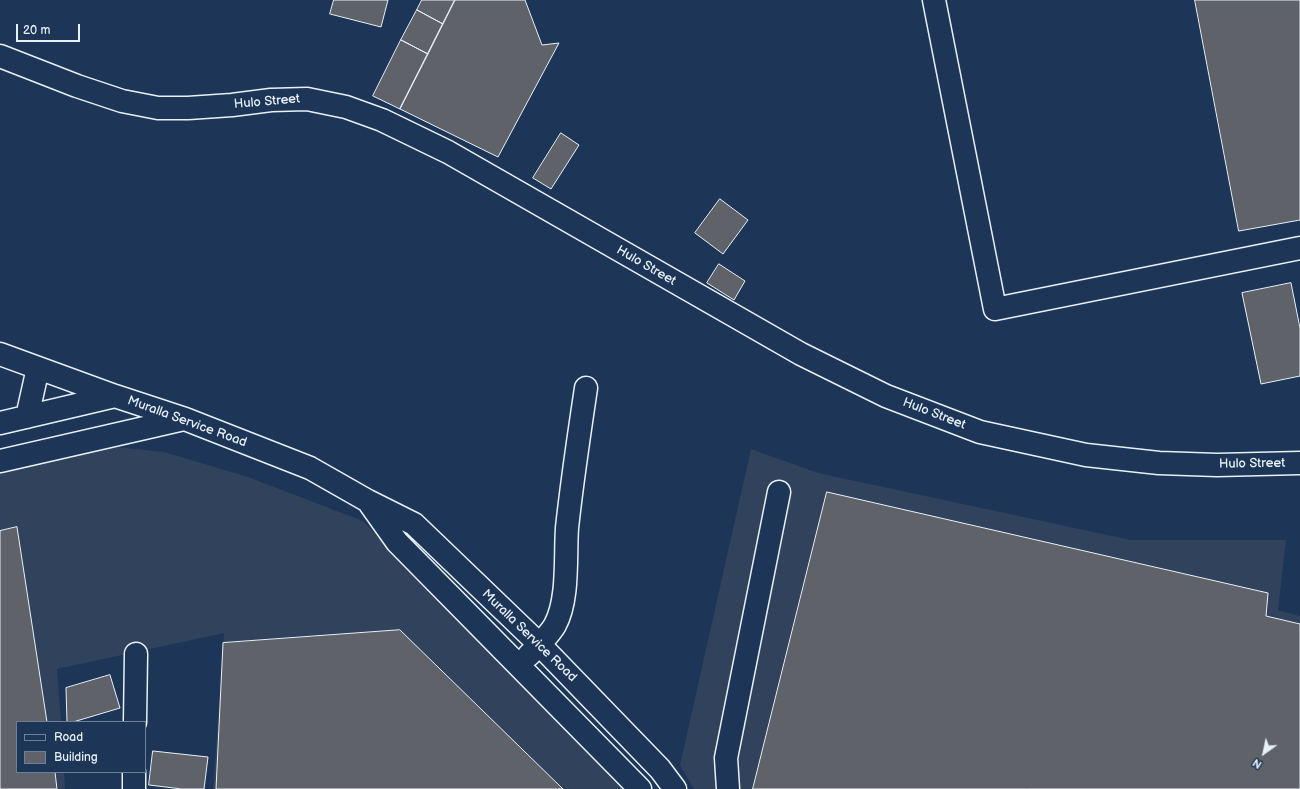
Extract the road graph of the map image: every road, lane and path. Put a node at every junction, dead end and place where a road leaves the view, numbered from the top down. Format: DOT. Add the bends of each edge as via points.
graph roads {
  1 [pos="934,0"];
  2 [pos="0,56"];
  3 [pos="1300,248"];
  4 [pos="0,354"];
  5 [pos="38,368"];
  6 [pos="586,388"];
  7 [pos="115,396"];
  8 [pos="27,417"];
  9 [pos="185,419"];
  10 [pos="0,423"];
  11 [pos="0,461"];
  12 [pos="1300,463"];
  13 [pos="779,492"];
  14 [pos="368,501"];
  15 [pos="539,644"];
  16 [pos="136,654"];
  17 [pos="520,666"];
  18 [pos="135,721"];
  19 [pos="134,773"];
  20 [pos="134,789"];
  21 [pos="640,789"];
  22 [pos="675,789"];
  23 [pos="728,789"];
  1 -- 3 [label="street" via="995,309"];
  2 -- 12 [label="street, Hulo Street" via="122,101 158,108 307,99 346,107 382,120 448,152 800,354 886,396 980,432 1086,455 1159,463"];
  4 -- 5 [label="street, Muralla Service Road"];
  5 -- 7 [label="street, Muralla Service Road"];
  5 -- 8 [label="street"];
  6 -- 15 [label="street" via="571,493 561,608 555,626"];
  7 -- 8 [label="street"];
  7 -- 9 [label="street, Muralla Service Road"];
  8 -- 10 [label="street"];
  9 -- 11 [label="street"];
  9 -- 14 [label="street, Muralla Service Road" via="310,468"];
  13 -- 23 [label="street" via="726,758"];
  14 -- 15 [label="street, Muralla Service Road" via="414,524"];
  14 -- 17 [label="street, Muralla Service Road" via="398,542"];
  15 -- 17 [label="street"];
  15 -- 22 [label="street, Muralla Service Road" via="660,769"];
  16 -- 18 [label="street"];
  17 -- 21 [label="street, Muralla Service Road"];
  19 -- 20 [label="street"];
}
